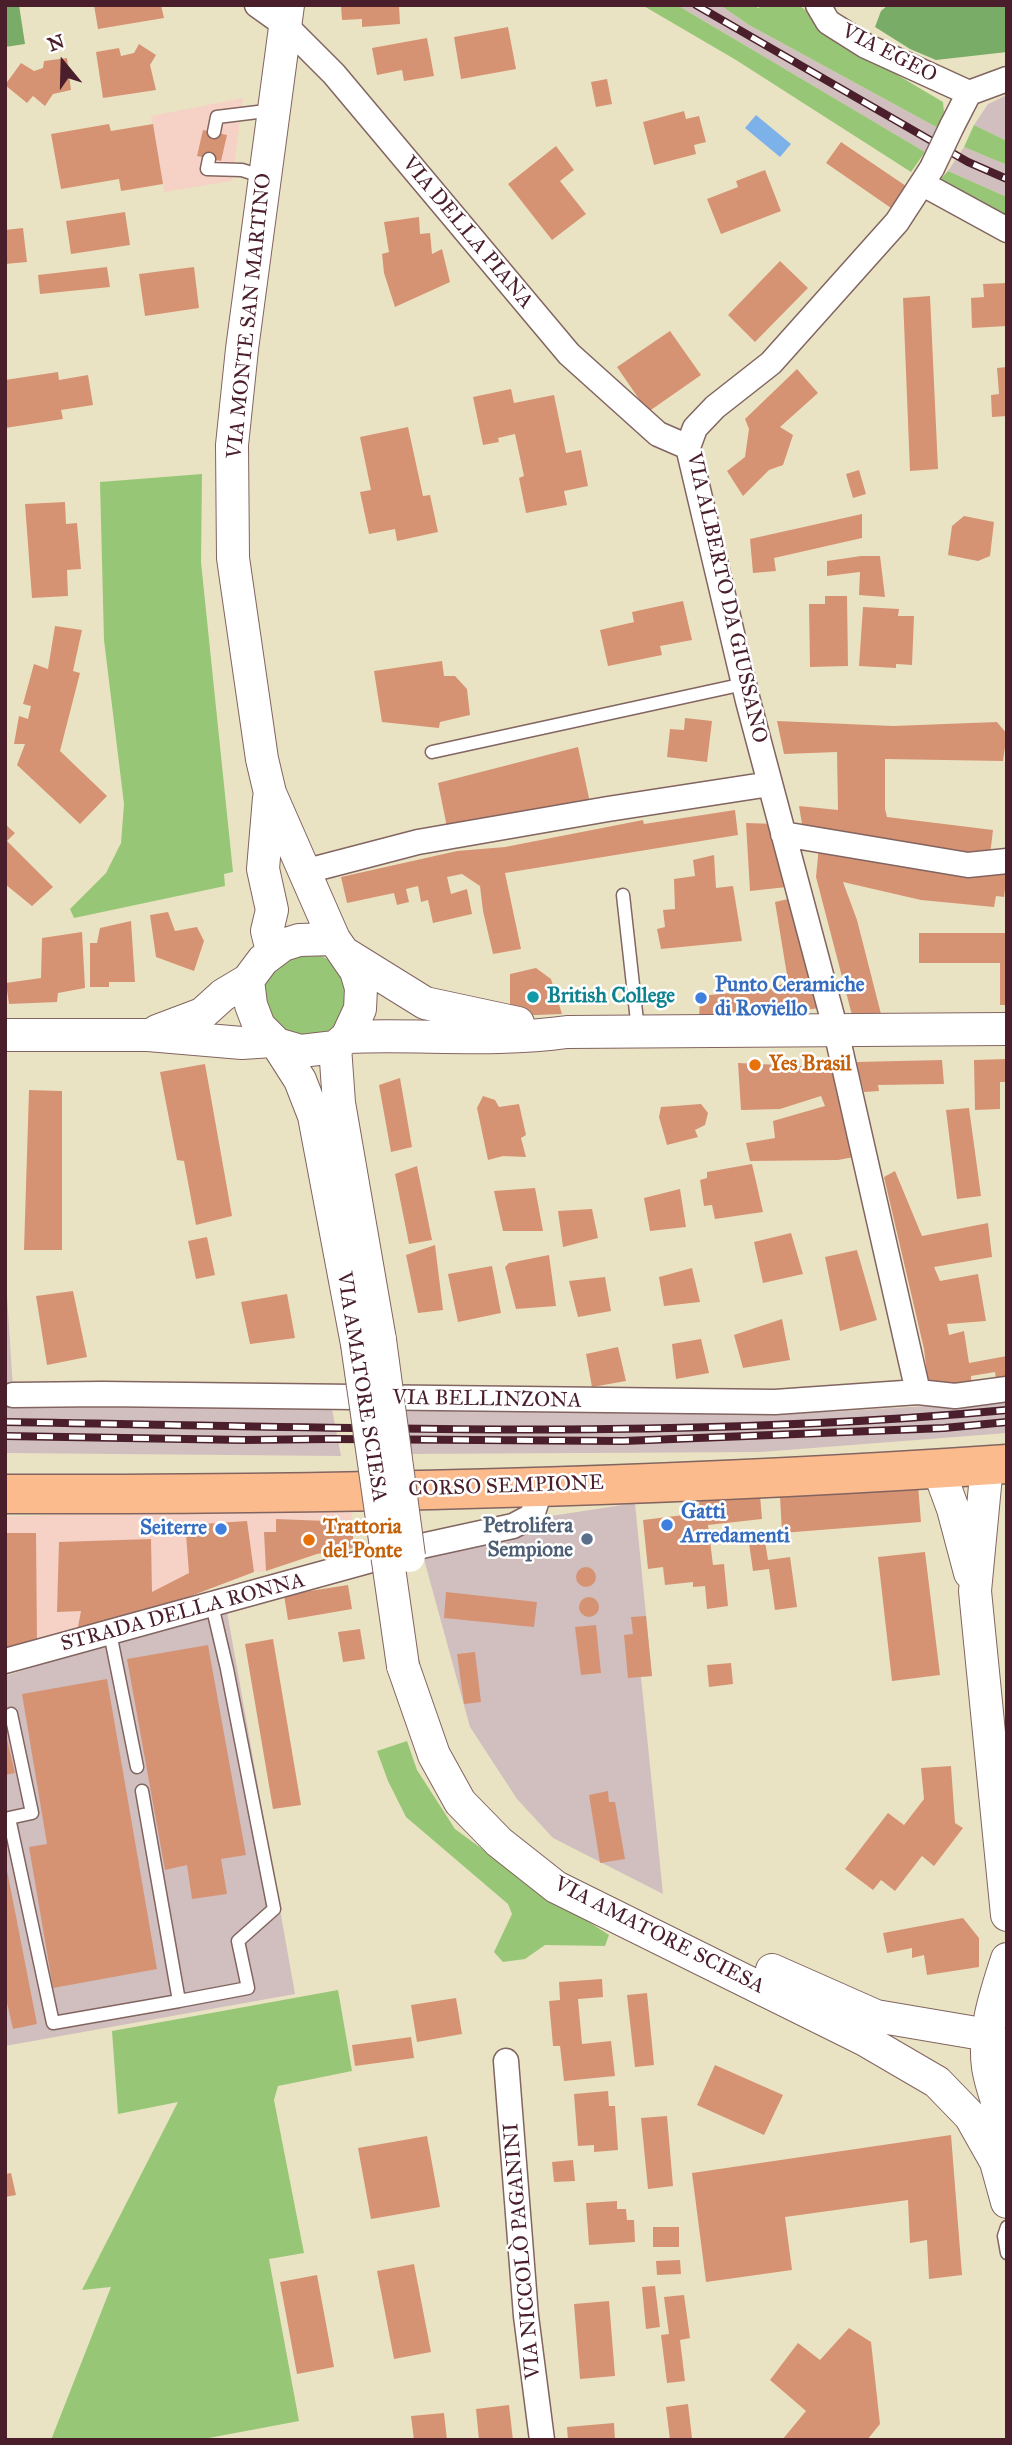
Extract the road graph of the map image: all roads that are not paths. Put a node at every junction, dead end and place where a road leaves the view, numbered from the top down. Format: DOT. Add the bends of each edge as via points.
graph roads {
  1 [pos="257,5"];
  2 [pos="818,5"];
  3 [pos="286,15"];
  4 [pos="1007,79"];
  5 [pos="969,93"];
  6 [pos="274,110"];
  7 [pos="214,132"];
  8 [pos="209,159"];
  9 [pos="928,176"];
  10 [pos="265,177"];
  11 [pos="1007,230"];
  12 [pos="688,447"];
  13 [pos="744,684"];
  14 [pos="432,752"];
  15 [pos="770,784"];
  16 [pos="270,793"];
  17 [pos="783,834"];
  18 [pos="1007,861"];
  19 [pos="303,872"];
  20 [pos="623,895"];
  21 [pos="340,946"];
  22 [pos="272,951"];
  23 [pos="247,980"];
  24 [pos="1007,1029"];
  25 [pos="836,1031"];
  26 [pos="567,1032"];
  27 [pos="639,1032"];
  28 [pos="5,1035"];
  29 [pos="148,1035"];
  30 [pos="341,1042"];
  31 [pos="274,1043"];
  32 [pos="369,1342"];
  33 [pos="1007,1390"];
  34 [pos="918,1392"];
  35 [pos="13,1395"];
  36 [pos="997,1465"];
  37 [pos="938,1468"];
  38 [pos="541,1487"];
  39 [pos="5,1494"];
  40 [pos="975,1591"];
  41 [pos="212,1605"];
  42 [pos="110,1633"];
  43 [pos="5,1661"];
  44 [pos="413,1664"];
  45 [pos="11,1714"];
  46 [pos="137,1767"];
  47 [pos="142,1791"];
  48 [pos="1007,1915"];
  49 [pos="1007,1959"];
  50 [pos="996,1994"];
  51 [pos="179,2001"];
  52 [pos="946,2029"];
  53 [pos="988,2035"];
  54 [pos="506,2061"];
  55 [pos="1007,2062"];
  56 [pos="937,2082"];
  57 [pos="1007,2131"];
  58 [pos="1007,2202"];
  59 [pos="1007,2227"];
  60 [pos="1007,2253"];
  61 [pos="542,2440"];
  1 -- 3 [label="street, VIA DELLA PIANA"];
  2 -- 5 [label="street, VIA EGEO" via="828,22 866,46"];
  3 -- 6 [label="street, VIA MONTE SAN MARTINO"];
  3 -- 12 [label="street, VIA DELLA PIANA" via="569,354 658,434"];
  4 -- 5 [label="street"];
  5 -- 9 [label="street, VIA ALBERTO DA GIUSSANO, bridge"];
  6 -- 7 [label="lane" via="217,117"];
  6 -- 10 [label="street, VIA MONTE SAN MARTINO"];
  8 -- 10 [label="lane" via="208,169 242,170"];
  9 -- 11 [label="street"];
  9 -- 12 [label="street, VIA ALBERTO DA GIUSSANO" via="897,222 771,363 695,428"];
  10 -- 16 [label="street, VIA MONTE SAN MARTINO" via="233,445 233,545"];
  12 -- 13 [label="street, VIA ALBERTO DA GIUSSANO"];
  13 -- 14 [label="lane"];
  13 -- 15 [label="street, VIA ALBERTO DA GIUSSANO"];
  15 -- 17 [label="street, VIA ALBERTO DA GIUSSANO"];
  15 -- 19 [label="street" via="418,842"];
  16 -- 19 [label="street, VIA MONTE SAN MARTINO"];
  16 -- 22 [label="street, VIA MONTE SAN MARTINO" via="263,869 272,911 267,931"];
  17 -- 18 [label="street" via="968,865"];
  17 -- 25 [label="street, VIA ALBERTO DA GIUSSANO"];
  19 -- 21 [label="street, VIA MONTE SAN MARTINO"];
  20 -- 27 [label="lane"];
  21 -- 22 [label="street" via="299,940"];
  21 -- 26 [label="street" via="425,1003"];
  21 -- 30 [label="street" via="356,971 362,998"];
  22 -- 23 [label="street"];
  23 -- 29 [label="street" via="202,1014"];
  23 -- 31 [label="street" via="254,1016"];
  24 -- 25 [label="street"];
  25 -- 27 [label="street"];
  25 -- 34 [label="street, VIA ALBERTO DA GIUSSANO"];
  26 -- 27 [label="street"];
  26 -- 30 [label="street" via="399,1035"];
  28 -- 29 [label="street"];
  29 -- 31 [label="street"];
  30 -- 31 [label="street" via="301,1051"];
  30 -- 32 [label="street, VIA AMATORE SCIESA" via="339,1104"];
  31 -- 32 [label="street, VIA AMATORE SCIESA" via="300,1080 314,1116"];
  32 -- 44 [label="street, VIA AMATORE SCIESA, bridge"];
  33 -- 34 [label="street, VIA BELLINZONA" via="955,1396"];
  34 -- 35 [label="street, VIA BELLINZONA" via="775,1402"];
  36 -- 37 [label="main road, CORSO SEMPIONE"];
  36 -- 40 [label="street"];
  37 -- 38 [label="main road, CORSO SEMPIONE"];
  37 -- 40 [label="street"];
  38 -- 39 [label="main road, CORSO SEMPIONE" via="217,1495"];
  38 -- 41 [label="street, STRADA DELLA RONNA" via="532,1516 513,1526 426,1545"];
  40 -- 48 [label="street"];
  41 -- 42 [label="street, STRADA DELLA RONNA"];
  41 -- 51 [label="lane" via="274,1909 238,1941 248,1988"];
  42 -- 43 [label="street, STRADA DELLA RONNA"];
  42 -- 46 [label="lane"];
  44 -- 52 [label="street, VIA AMATORE SCIESA" via="478,1790 516,1829 569,1869 864,2011"];
  44 -- 56 [label="street, VIA AMATORE SCIESA" via="434,1755 460,1802 508,1850 556,1887 865,2040"];
  45 -- 51 [label="lane" via="32,1813 9,1818 53,2023"];
  47 -- 51 [label="lane"];
  49 -- 50 [label="street"];
  50 -- 52 [label="street"];
  50 -- 53 [label="street"];
  52 -- 53 [label="street, VIA AMATORE SCIESA"];
  52 -- 56 [label="street" via="933,2042"];
  53 -- 55 [label="street" via="1003,2049"];
  53 -- 57 [label="street" via="988,2068"];
  54 -- 61 [label="street, VIA NICCOLÒ PAGANINI" via="526,2316"];
  56 -- 58 [label="street, VIA AMATORE SCIESA" via="970,2116 996,2162"];
  59 -- 60 [label="lane"];
}
